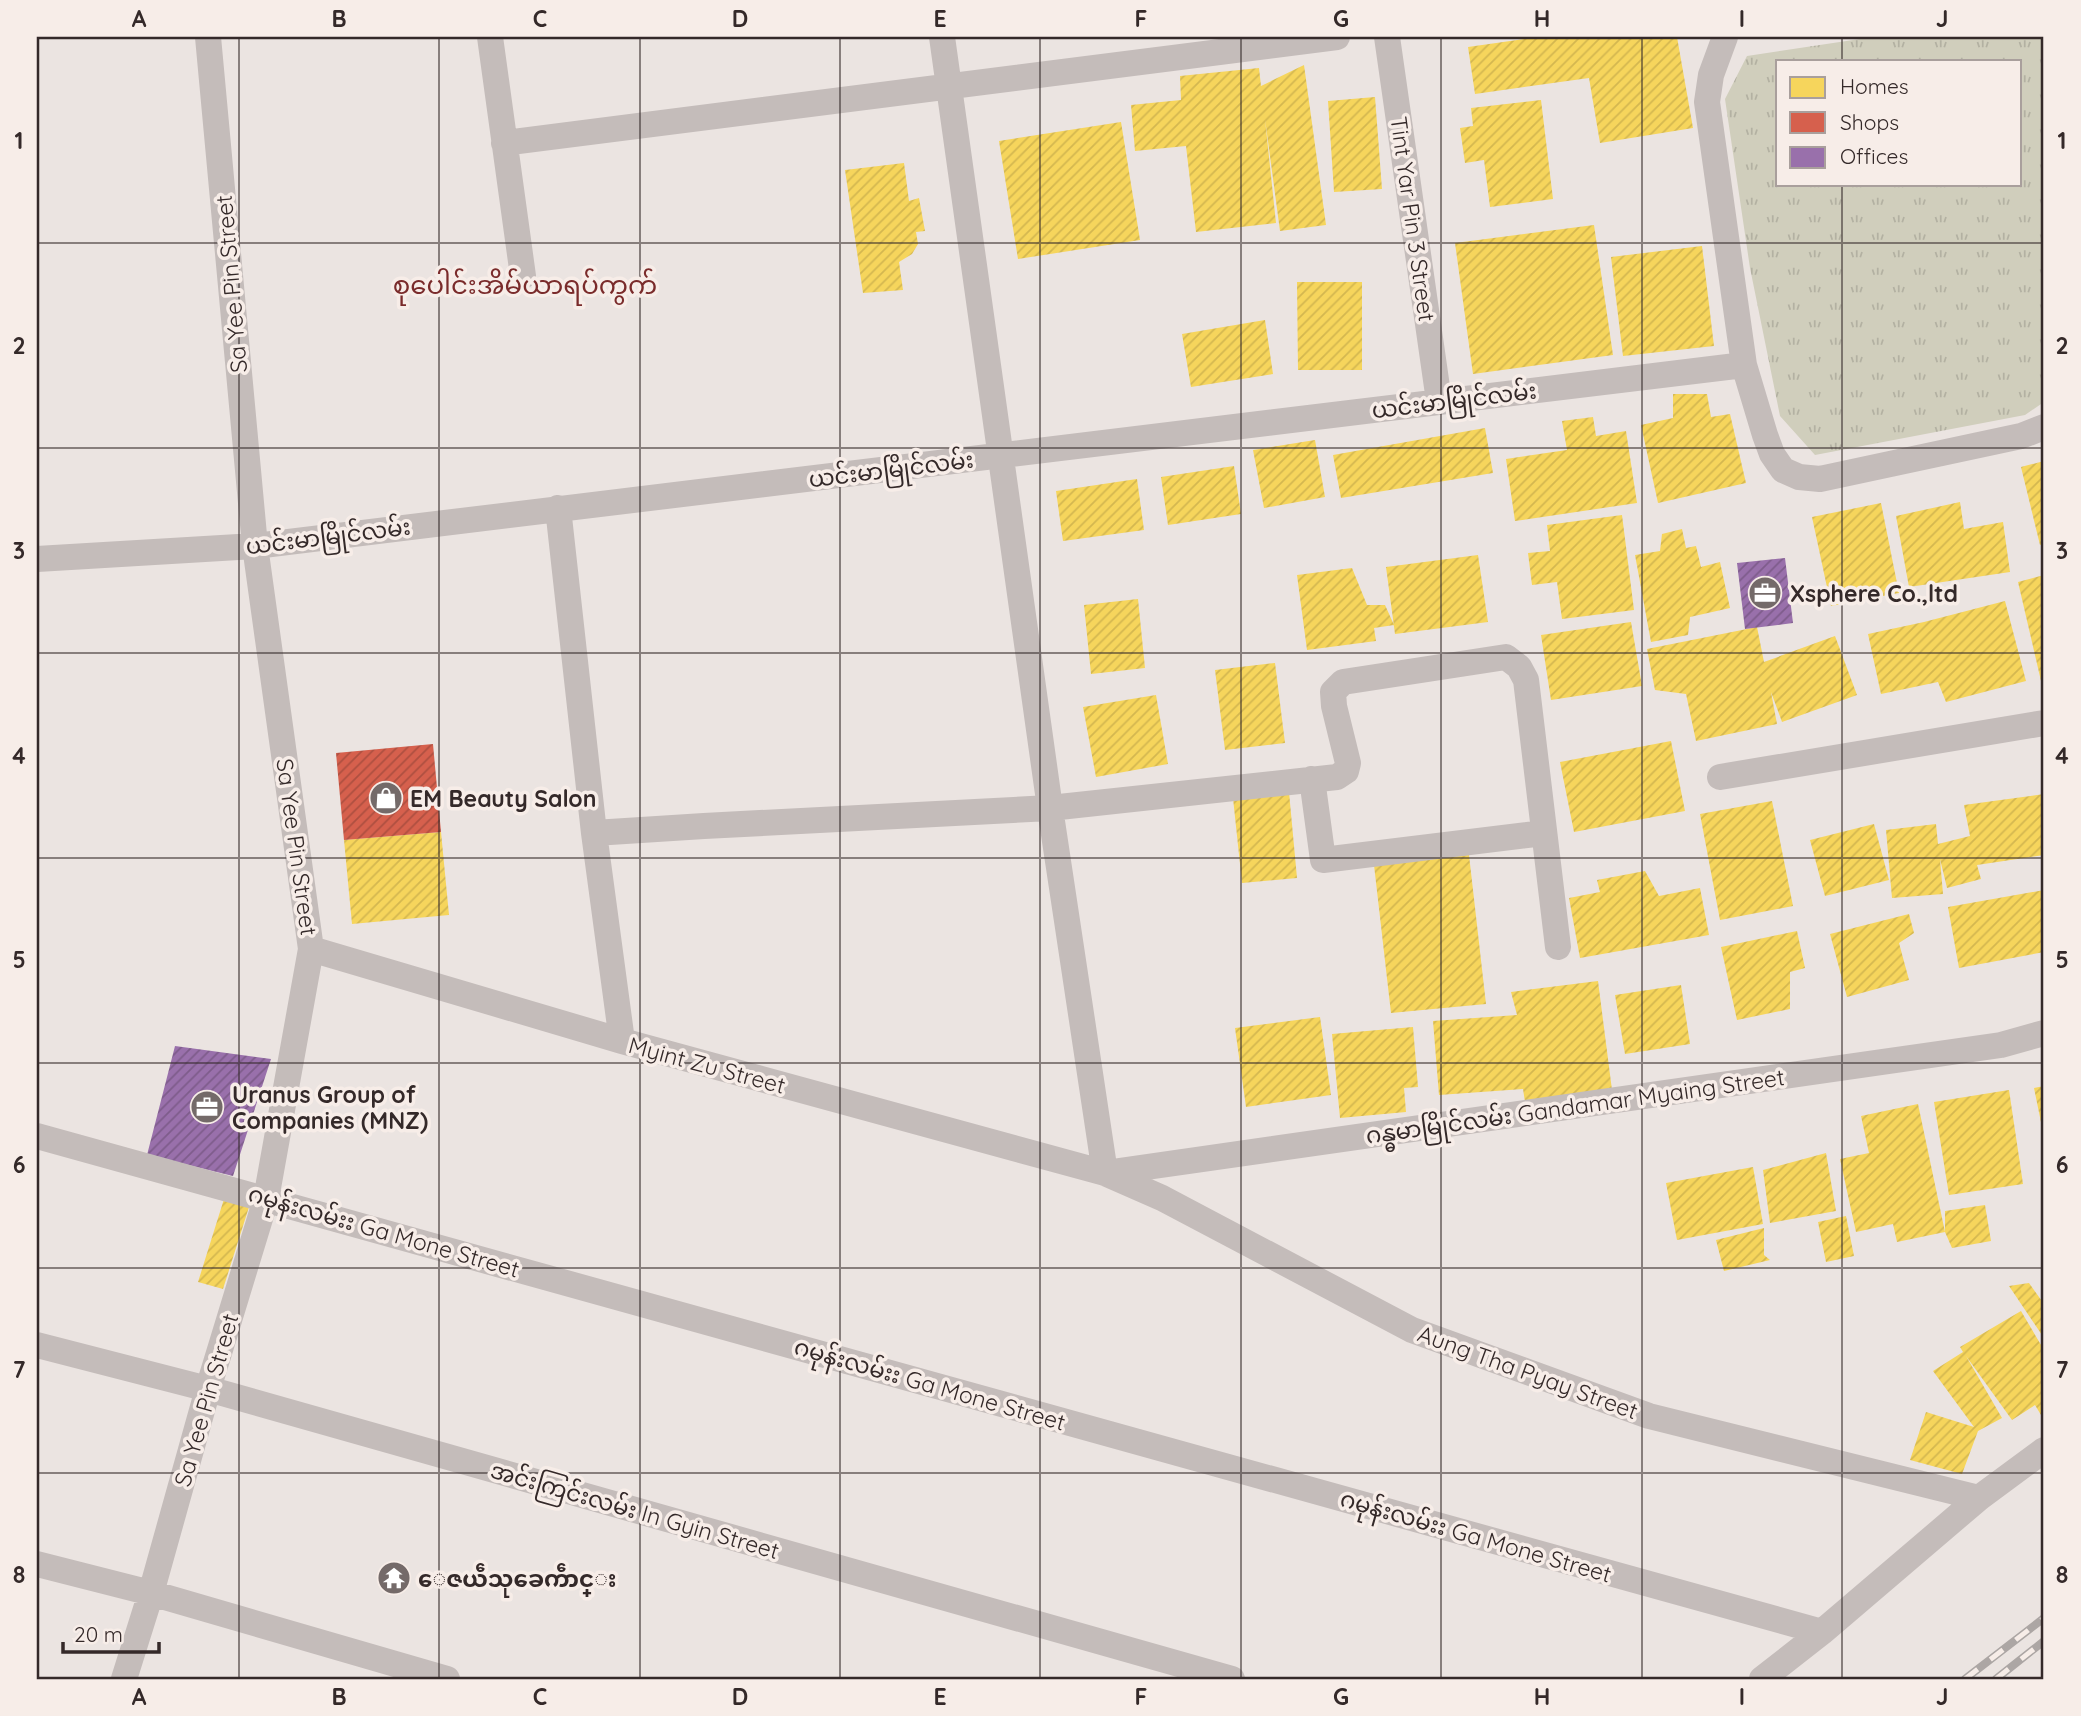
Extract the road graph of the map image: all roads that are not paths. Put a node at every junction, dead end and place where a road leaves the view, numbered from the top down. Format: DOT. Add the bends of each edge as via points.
graph roads {
  1 [pos="208,37"];
  2 [pos="490,37"];
  3 [pos="942,37"];
  4 [pos="1337,37"];
  5 [pos="1387,37"];
  6 [pos="1725,37"];
  7 [pos="948,87"];
  8 [pos="504,143"];
  9 [pos="523,276"];
  10 [pos="1744,365"];
  11 [pos="1439,401"];
  12 [pos="2044,427"];
  13 [pos="1001,456"];
  14 [pos="558,508"];
  15 [pos="255,546"];
  16 [pos="37,559"];
  17 [pos="2044,723"];
  18 [pos="1720,777"];
  19 [pos="1312,779"];
  20 [pos="1050,808"];
  21 [pos="594,833"];
  22 [pos="1544,833"];
  23 [pos="1558,947"];
  24 [pos="312,949"];
  25 [pos="2044,1033"];
  26 [pos="622,1041"];
  27 [pos="37,1136"];
  28 [pos="1105,1173"];
  29 [pos="266,1199"];
  30 [pos="37,1345"];
  31 [pos="208,1389"];
  32 [pos="2044,1450"];
  33 [pos="1979,1498"];
  34 [pos="37,1564"];
  35 [pos="151,1593"];
  36 [pos="1822,1632"];
  37 [pos="124,1679"];
  38 [pos="447,1679"];
  39 [pos="1231,1679"];
  40 [pos="1762,1679"];
  1 -- 15 [label="street, Sa Yee Pin Street"];
  2 -- 8 [label="street"];
  3 -- 7 [label="street"];
  4 -- 7 [label="street"];
  5 -- 11 [label="street, Tint Yar Pin 3 Street"];
  6 -- 10 [label="street" via="1707,102"];
  7 -- 8 [label="street"];
  7 -- 13 [label="street"];
  8 -- 9 [label="street"];
  10 -- 11 [label="street, ယင်းမာမြိုင်လမ်း"];
  10 -- 12 [label="street" via="1772,454 1783,470 1799,477 1820,479 2021,436"];
  11 -- 13 [label="street, ယင်းမာမြိုင်လမ်း"];
  13 -- 14 [label="street, ယင်းမာမြိုင်လမ်း"];
  13 -- 20 [label="street"];
  14 -- 15 [label="street, ယင်းမာမြိုင်လမ်း"];
  14 -- 21 [label="street"];
  15 -- 16 [label="street, ယင်းမာမြိုင်လမ်း"];
  15 -- 24 [label="street, Sa Yee Pin Street"];
  17 -- 18 [label="street"];
  19 -- 20 [label="street"];
  19 -- 22 [label="street" via="1323,860"];
  19 -- 22 [label="street" via="1337,777 1346,771 1333,692 1343,682 1506,657 1526,680"];
  20 -- 21 [label="street"];
  20 -- 28 [label="street"];
  21 -- 26 [label="street"];
  22 -- 23 [label="street"];
  24 -- 26 [label="street, Myint Zu Street"];
  24 -- 29 [label="street, Sa Yee Pin Street"];
  25 -- 28 [label="street, ဂန္ဓမာမြိုင်လမ်း Gandamar Myaing Street" via="2001,1045"];
  26 -- 28 [label="street, Myint Zu Street"];
  27 -- 29 [label="street, ဂမုန်းလမ်းး Ga Mone Street"];
  28 -- 33 [label="street, Aung Tha Pyay Street" via="1162,1198 1412,1330 1649,1416"];
  29 -- 31 [label="street, Sa Yee Pin Street"];
  29 -- 36 [label="street, ဂမုန်းလမ်းး Ga Mone Street"];
  30 -- 31 [label="street, အင်းကြင်းလမ်း In Gyin Street"];
  31 -- 35 [label="street, Sa Yee Pin Street"];
  31 -- 39 [label="street, အင်းကြင်းလမ်း In Gyin Street"];
  32 -- 33 [label="street"];
  33 -- 36 [label="street"];
  34 -- 35 [label="street"];
  35 -- 37 [label="street, Sa Yee Pin Street"];
  35 -- 38 [label="street"];
  36 -- 40 [label="street"];
}
